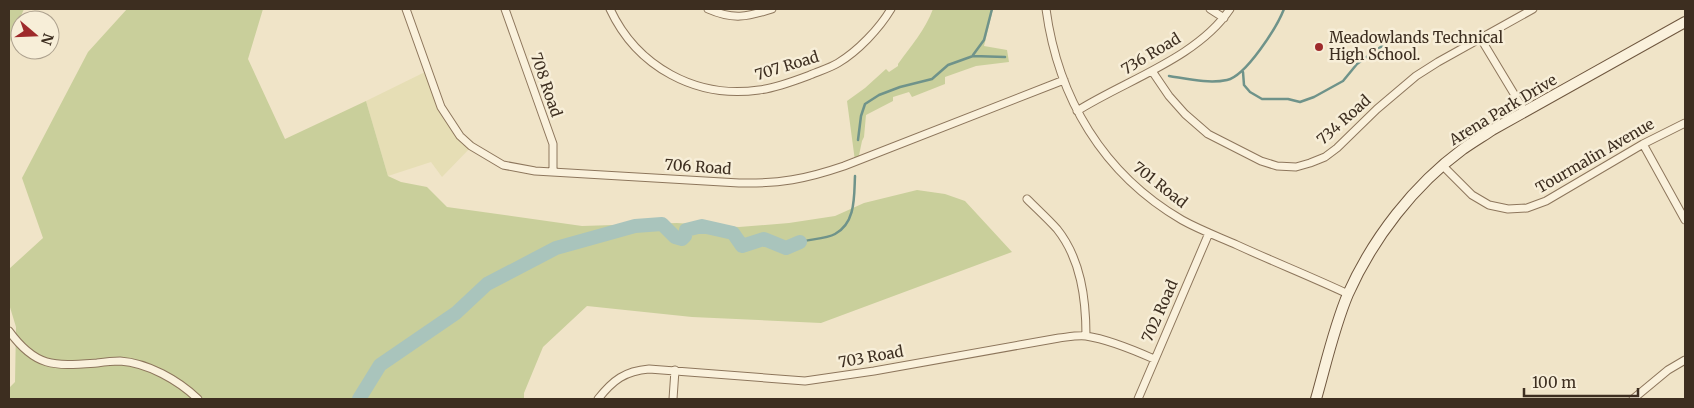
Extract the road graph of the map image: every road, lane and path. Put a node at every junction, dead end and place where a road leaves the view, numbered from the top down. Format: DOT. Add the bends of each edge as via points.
graph roads {
  1 [pos="406,9"];
  2 [pos="505,9"];
  3 [pos="610,9"];
  4 [pos="708,9"];
  5 [pos="772,9"];
  6 [pos="891,9"];
  7 [pos="1046,9"];
  8 [pos="1210,9"];
  9 [pos="1230,9"];
  10 [pos="1533,9"];
  11 [pos="1224,18"];
  12 [pos="1685,22"];
  13 [pos="1481,39"];
  14 [pos="1152,71"];
  15 [pos="1064,80"];
  16 [pos="1077,111"];
  17 [pos="1525,112"];
  18 [pos="1685,122"];
  19 [pos="1643,144"];
  20 [pos="1443,166"];
  21 [pos="553,172"];
  22 [pos="1027,199"];
  23 [pos="1685,220"];
  24 [pos="1209,233"];
  25 [pos="1348,294"];
  26 [pos="9,332"];
  27 [pos="1086,336"];
  28 [pos="1154,360"];
  29 [pos="1685,360"];
  30 [pos="675,370"];
  31 [pos="198,399"];
  32 [pos="598,399"];
  33 [pos="673,399"];
  34 [pos="1138,399"];
  35 [pos="1316,399"];
  36 [pos="1633,399"];
  1 -- 21 [label="street, 706 Road" via="441,107 460,136 503,164"];
  2 -- 21 [label="street, 708 Road" via="553,144"];
  3 -- 6 [label="street, 707 Road" via="637,49 656,66 709,90 734,92 783,84 837,64 876,29"];
  4 -- 5 [label="street" via="746,17"];
  7 -- 15 [label="street, 701 Road" via="1051,41"];
  8 -- 11 [label="street"];
  9 -- 11 [label="street, 736 Road"];
  10 -- 13 [label="street, 734 Road"];
  11 -- 14 [label="street, 736 Road" via="1206,36"];
  12 -- 17 [label="street, Arena Park Drive"];
  13 -- 14 [label="street, 734 Road" via="1416,76 1325,157 1296,167 1261,161 1208,134 1184,114"];
  13 -- 17 [label="street"];
  14 -- 16 [label="street, 736 Road"];
  15 -- 16 [label="street, 701 Road"];
  15 -- 21 [label="street, 706 Road" via="844,166 787,182 739,183"];
  16 -- 24 [label="street, 701 Road" via="1093,138 1126,178 1169,212"];
  17 -- 20 [label="street, Arena Park Drive" via="1471,144"];
  18 -- 19 [label="street, Tourmalin Avenue"];
  19 -- 20 [label="street, Tourmalin Avenue" via="1546,201 1518,209 1500,208 1482,201"];
  19 -- 23 [label="street"];
  20 -- 25 [label="street, Arena Park Drive" via="1413,195 1383,232"];
  22 -- 27 [label="street" via="1058,230 1069,249 1084,292"];
  24 -- 25 [label="street, 701 Road"];
  24 -- 28 [label="street, 702 Road"];
  25 -- 35 [label="street, Arena Park Drive"];
  26 -- 31 [label="street" via="21,348 46,362 68,365 120,361 136,364 155,370"];
  27 -- 28 [label="street, 703 Road"];
  27 -- 30 [label="street, 703 Road" via="805,381"];
  28 -- 34 [label="street, 702 Road"];
  29 -- 36 [label="street"];
  30 -- 32 [label="street, 703 Road" via="636,370 622,376"];
  30 -- 33 [label="street"];
}
